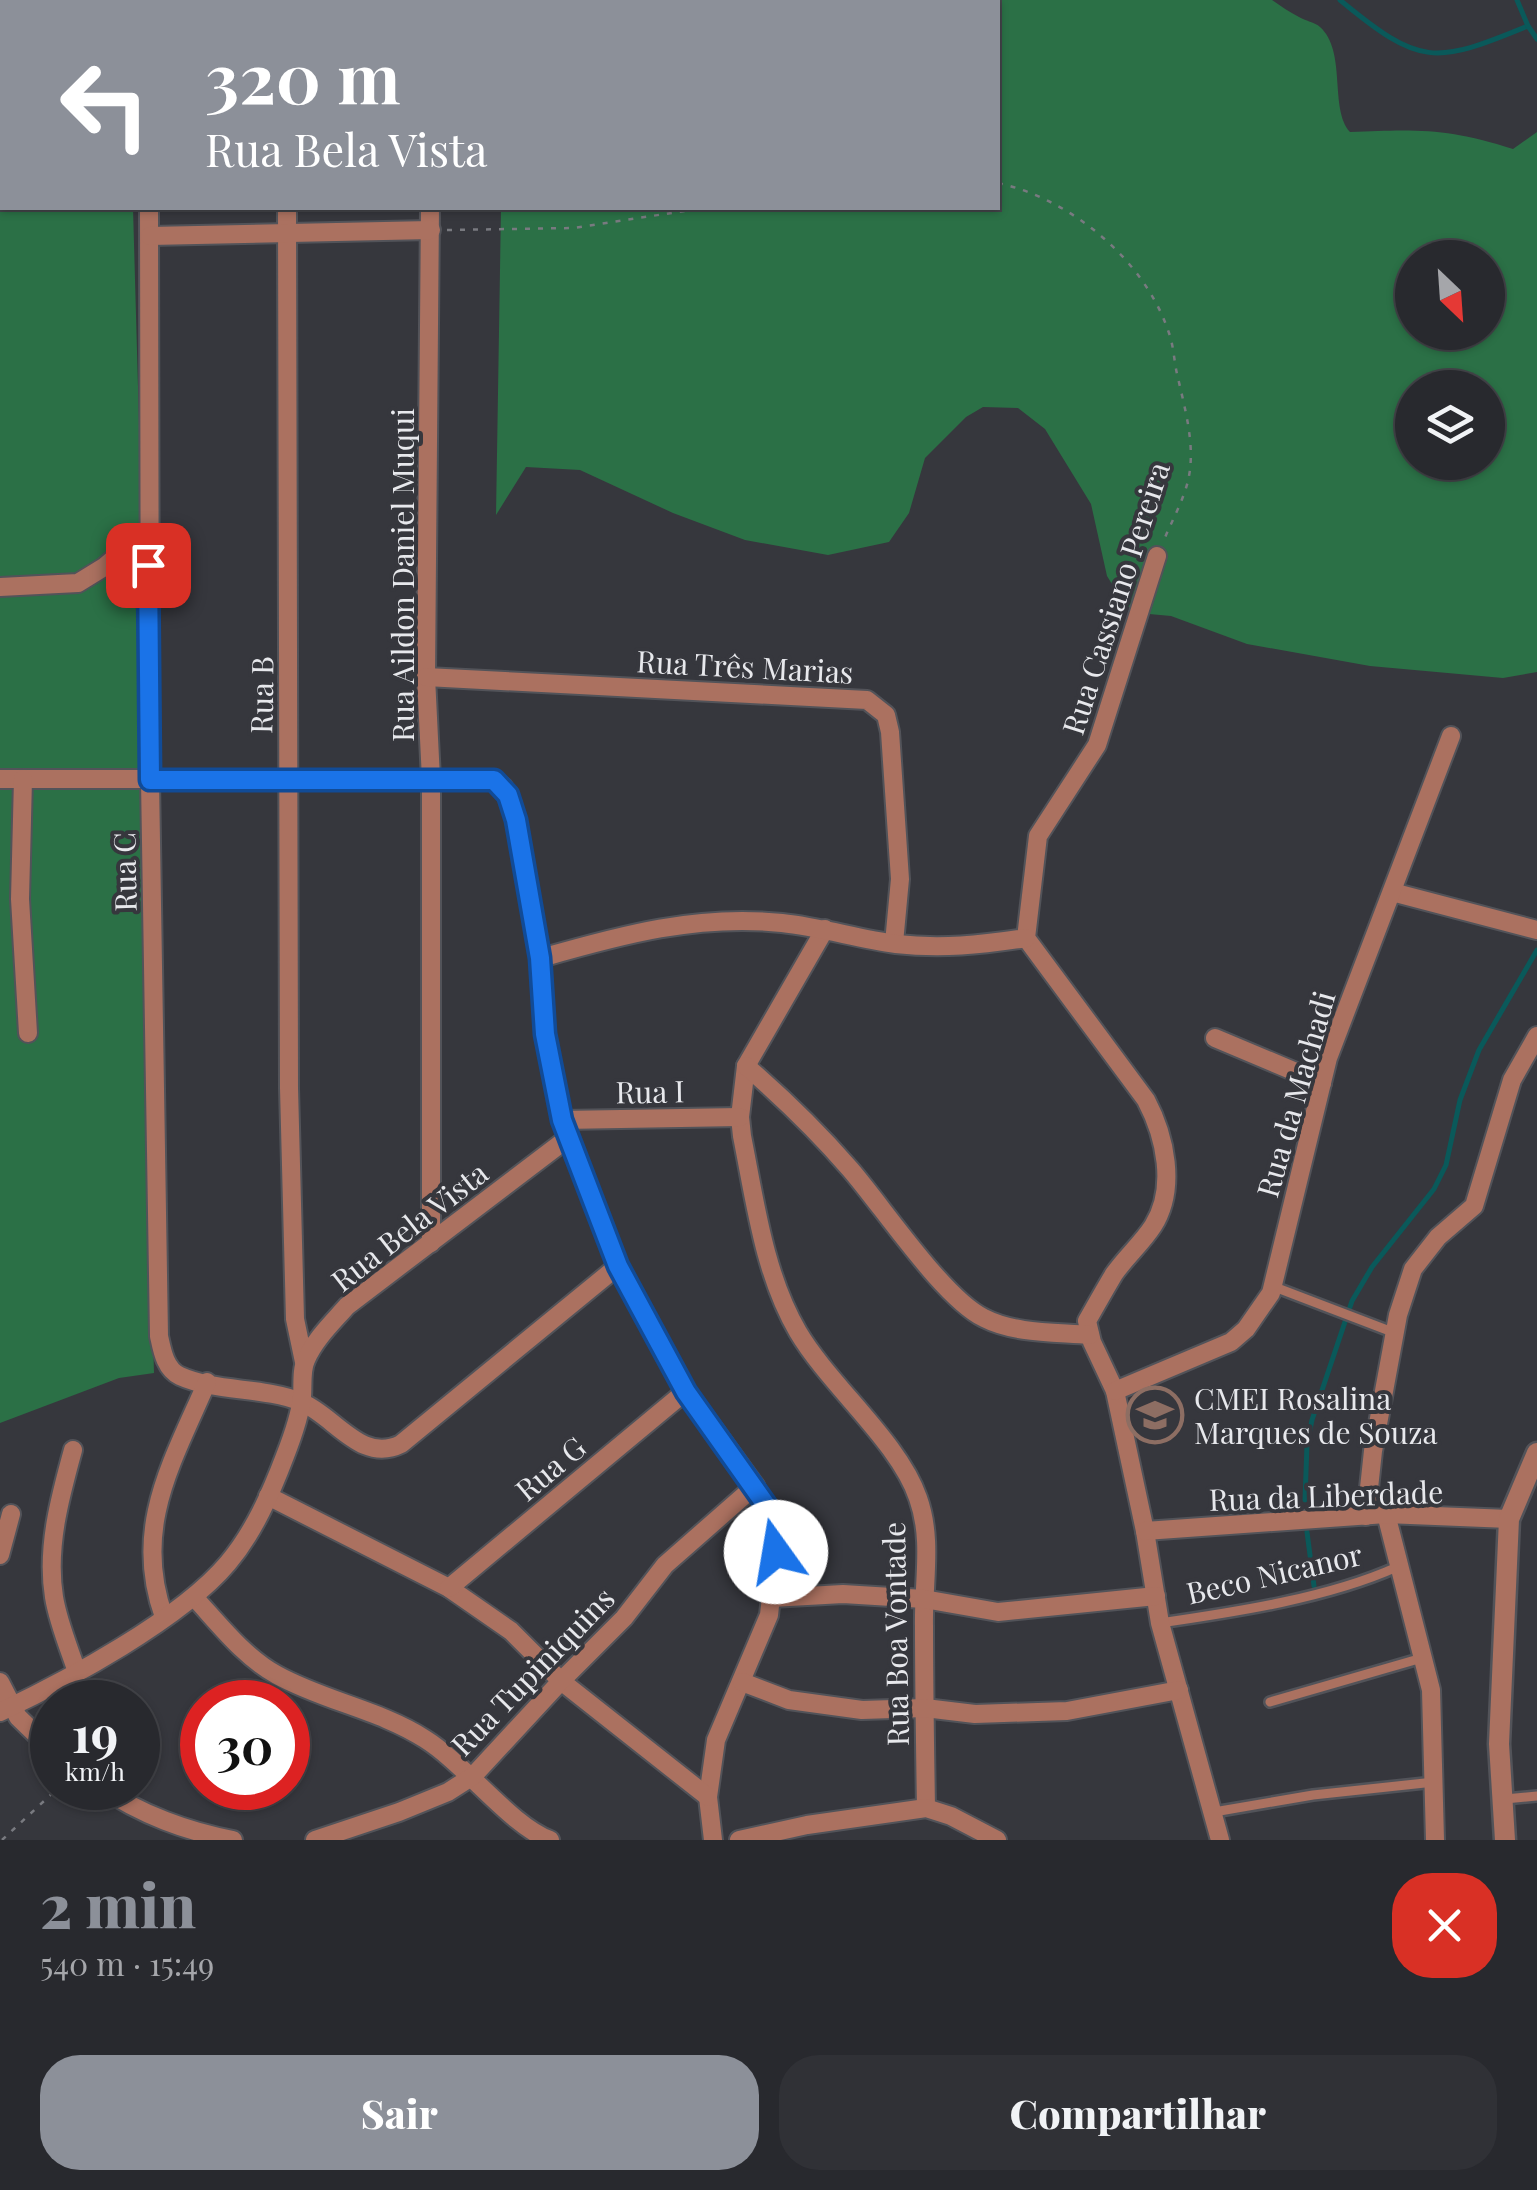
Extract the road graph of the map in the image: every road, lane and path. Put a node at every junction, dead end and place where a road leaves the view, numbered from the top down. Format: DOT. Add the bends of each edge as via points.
graph roads {
  1 [pos="1000,184"];
  2 [pos="149,210"];
  3 [pos="287,210"];
  4 [pos="430,210"];
  5 [pos="691,210"];
  6 [pos="431,230"];
  7 [pos="287,234"];
  8 [pos="150,236"];
  9 [pos="148,529"];
  10 [pos="1157,556"];
  11 [pos="0,587"];
  12 [pos="426,677"];
  13 [pos="1451,736"];
  14 [pos="0,779"];
  15 [pos="23,779"];
  16 [pos="431,779"];
  17 [pos="150,780"];
  18 [pos="288,781"];
  19 [pos="1392,892"];
  20 [pos="825,928"];
  21 [pos="1537,930"];
  22 [pos="1026,938"];
  23 [pos="894,943"];
  24 [pos="540,958"];
  25 [pos="28,1033"];
  26 [pos="1537,1036"];
  27 [pos="1215,1038"];
  28 [pos="746,1066"];
  29 [pos="1322,1083"];
  30 [pos="740,1117"];
  31 [pos="565,1129"];
  32 [pos="431,1242"];
  33 [pos="618,1266"];
  34 [pos="1272,1286"];
  35 [pos="1394,1333"];
  36 [pos="1090,1336"];
  37 [pos="304,1362"];
  38 [pos="207,1382"];
  39 [pos="1114,1391"];
  40 [pos="686,1392"];
  41 [pos="302,1402"];
  42 [pos="73,1450"];
  43 [pos="1537,1453"];
  44 [pos="755,1486"];
  45 [pos="268,1496"];
  46 [pos="10,1514"];
  47 [pos="1386,1514"];
  48 [pos="1366,1516"];
  49 [pos="1509,1519"];
  50 [pos="1145,1532"];
  51 [pos="0,1555"];
  52 [pos="1398,1566"];
  53 [pos="449,1588"];
  54 [pos="1156,1596"];
  55 [pos="194,1597"];
  56 [pos="771,1598"];
  57 [pos="924,1599"];
  58 [pos="164,1617"];
  59 [pos="1160,1623"];
  60 [pos="1425,1657"];
  61 [pos="77,1672"];
  62 [pos="560,1681"];
  63 [pos="0,1682"];
  64 [pos="742,1682"];
  65 [pos="1179,1690"];
  66 [pos="1270,1702"];
  67 [pos="925,1708"];
  68 [pos="5,1709"];
  69 [pos="30,1731"];
  70 [pos="473,1776"];
  71 [pos="1434,1782"];
  72 [pos="1537,1796"];
  73 [pos="708,1797"];
  74 [pos="1502,1799"];
  75 [pos="926,1808"];
  76 [pos="34,1810"];
  77 [pos="141,1810"];
  78 [pos="1214,1812"];
  79 [pos="810,1832"];
  80 [pos="194,1836"];
  81 [pos="2,1840"];
  82 [pos="233,1840"];
  83 [pos="315,1840"];
  84 [pos="550,1840"];
  85 [pos="712,1840"];
  86 [pos="739,1840"];
  87 [pos="997,1840"];
  88 [pos="1220,1840"];
  89 [pos="1436,1840"];
  90 [pos="1505,1840"];
  1 -- 10 [label="path, Rua Cassiano Pereira" via="1044,197 1088,224 1134,271 1163,317 1191,453 1188,481"];
  2 -- 8 [label="street, Rua C"];
  3 -- 7 [label="street, Rua B"];
  4 -- 6 [label="street, Rua Aildon Daniel Muqui"];
  5 -- 6 [label="path" via="573,228"];
  6 -- 7 [label="street"];
  6 -- 12 [label="street, Rua Aildon Daniel Muqui"];
  7 -- 8 [label="street"];
  7 -- 18 [label="street, Rua B"];
  8 -- 9 [label="street, Rua C"];
  9 -- 11 [label="street" via="78,583"];
  9 -- 17 [label="street, Rua C"];
  10 -- 22 [label="street, Rua Cassiano Pereira" via="1097,745 1038,836"];
  12 -- 16 [label="street, Rua Aildon Daniel Muqui"];
  12 -- 23 [label="street, Rua Três Marias" via="877,705 890,732 897,817"];
  13 -- 19 [label="street, Rua da Machadi"];
  14 -- 15 [label="street"];
  15 -- 17 [label="street"];
  15 -- 25 [label="street" via="20,899"];
  16 -- 18 [label="street"];
  16 -- 24 [label="street" via="494,780 508,795"];
  16 -- 32 [label="street, Rua Aildon Daniel Muqui"];
  17 -- 18 [label="street"];
  17 -- 38 [label="street, Rua C" via="159,1336 173,1371"];
  18 -- 37 [label="street, Rua B" via="294,1294"];
  19 -- 21 [label="street"];
  19 -- 29 [label="street, Rua da Machadi"];
  20 -- 23 [label="street"];
  20 -- 24 [label="street" via="700,921"];
  20 -- 28 [label="street, Rua Boa Vontade"];
  22 -- 23 [label="street" via="953,948"];
  22 -- 36 [label="street" via="1146,1100 1166,1149 1158,1217 1096,1304 1087,1321"];
  24 -- 31 [label="street" via="545,1034"];
  26 -- 35 [label="street" via="1512,1080 1477,1200 1417,1260"];
  27 -- 29 [label="street"];
  28 -- 30 [label="street, Rua Boa Vontade"];
  28 -- 36 [label="street" via="850,1169 971,1310 1013,1328"];
  29 -- 34 [label="street, Rua da Machadi"];
  30 -- 31 [label="street, Rua I"];
  30 -- 57 [label="street, Rua Boa Vontade" via="775,1280 798,1332 917,1494 926,1530"];
  31 -- 32 [label="street, Rua Bela Vista"];
  31 -- 33 [label="street"];
  32 -- 37 [label="street, Rua Bela Vista" via="347,1306"];
  33 -- 40 [label="street"];
  33 -- 41 [label="street" via="395,1447 367,1447"];
  34 -- 35 [label="lane"];
  34 -- 39 [label="street, Rua da Machadi" via="1230,1342"];
  35 -- 48 [label="street"];
  36 -- 39 [label="street"];
  37 -- 41 [label="street"];
  38 -- 41 [label="street, Rua C"];
  38 -- 58 [label="street" via="153,1518 153,1578"];
  39 -- 50 [label="street"];
  40 -- 44 [label="street"];
  40 -- 53 [label="street, Rua G"];
  41 -- 45 [label="street"];
  42 -- 61 [label="street" via="57,1510 52,1585"];
  43 -- 49 [label="street"];
  44 -- 56 [label="street" via="774,1529"];
  44 -- 62 [label="street, Rua Tupiniquins" via="674,1556"];
  45 -- 53 [label="street"];
  45 -- 55 [label="street" via="240,1548"];
  46 -- 51 [label="street"];
  47 -- 48 [label="street, Rua da Liberdade"];
  47 -- 49 [label="street, Rua da Liberdade"];
  47 -- 52 [label="street"];
  48 -- 50 [label="street, Rua da Liberdade"];
  49 -- 74 [label="street"];
  50 -- 54 [label="street"];
  52 -- 59 [label="lane, Beco Nicanor" via="1244,1611"];
  52 -- 60 [label="street"];
  53 -- 62 [label="street" via="511,1630"];
  54 -- 57 [label="street" via="998,1612"];
  54 -- 59 [label="street"];
  55 -- 58 [label="street"];
  55 -- 70 [label="street" via="277,1675 417,1734"];
  56 -- 57 [label="street"];
  56 -- 64 [label="street"];
  57 -- 67 [label="street, Rua Boa Vontade"];
  58 -- 61 [label="street"];
  59 -- 65 [label="street"];
  60 -- 66 [label="lane"];
  60 -- 71 [label="street"];
  61 -- 68 [label="street"];
  62 -- 70 [label="street, Rua Tupiniquins"];
  62 -- 73 [label="street"];
  63 -- 68 [label="street"];
  64 -- 67 [label="street" via="789,1700 862,1710"];
  64 -- 73 [label="street" via="719,1730"];
  65 -- 67 [label="street" via="1067,1711"];
  65 -- 78 [label="street"];
  67 -- 75 [label="street, Rua Boa Vontade"];
  68 -- 69 [label="street"];
  70 -- 83 [label="street, Rua Tupiniquins" via="399,1812"];
  70 -- 84 [label="street"];
  71 -- 78 [label="lane"];
  71 -- 89 [label="street"];
  72 -- 74 [label="lane"];
  73 -- 85 [label="street"];
  74 -- 90 [label="street"];
  75 -- 79 [label="street"];
  75 -- 87 [label="street"];
  76 -- 81 [label="path"];
  77 -- 80 [label="street"];
  78 -- 88 [label="street"];
  79 -- 86 [label="street"];
  80 -- 82 [label="street"];
}
